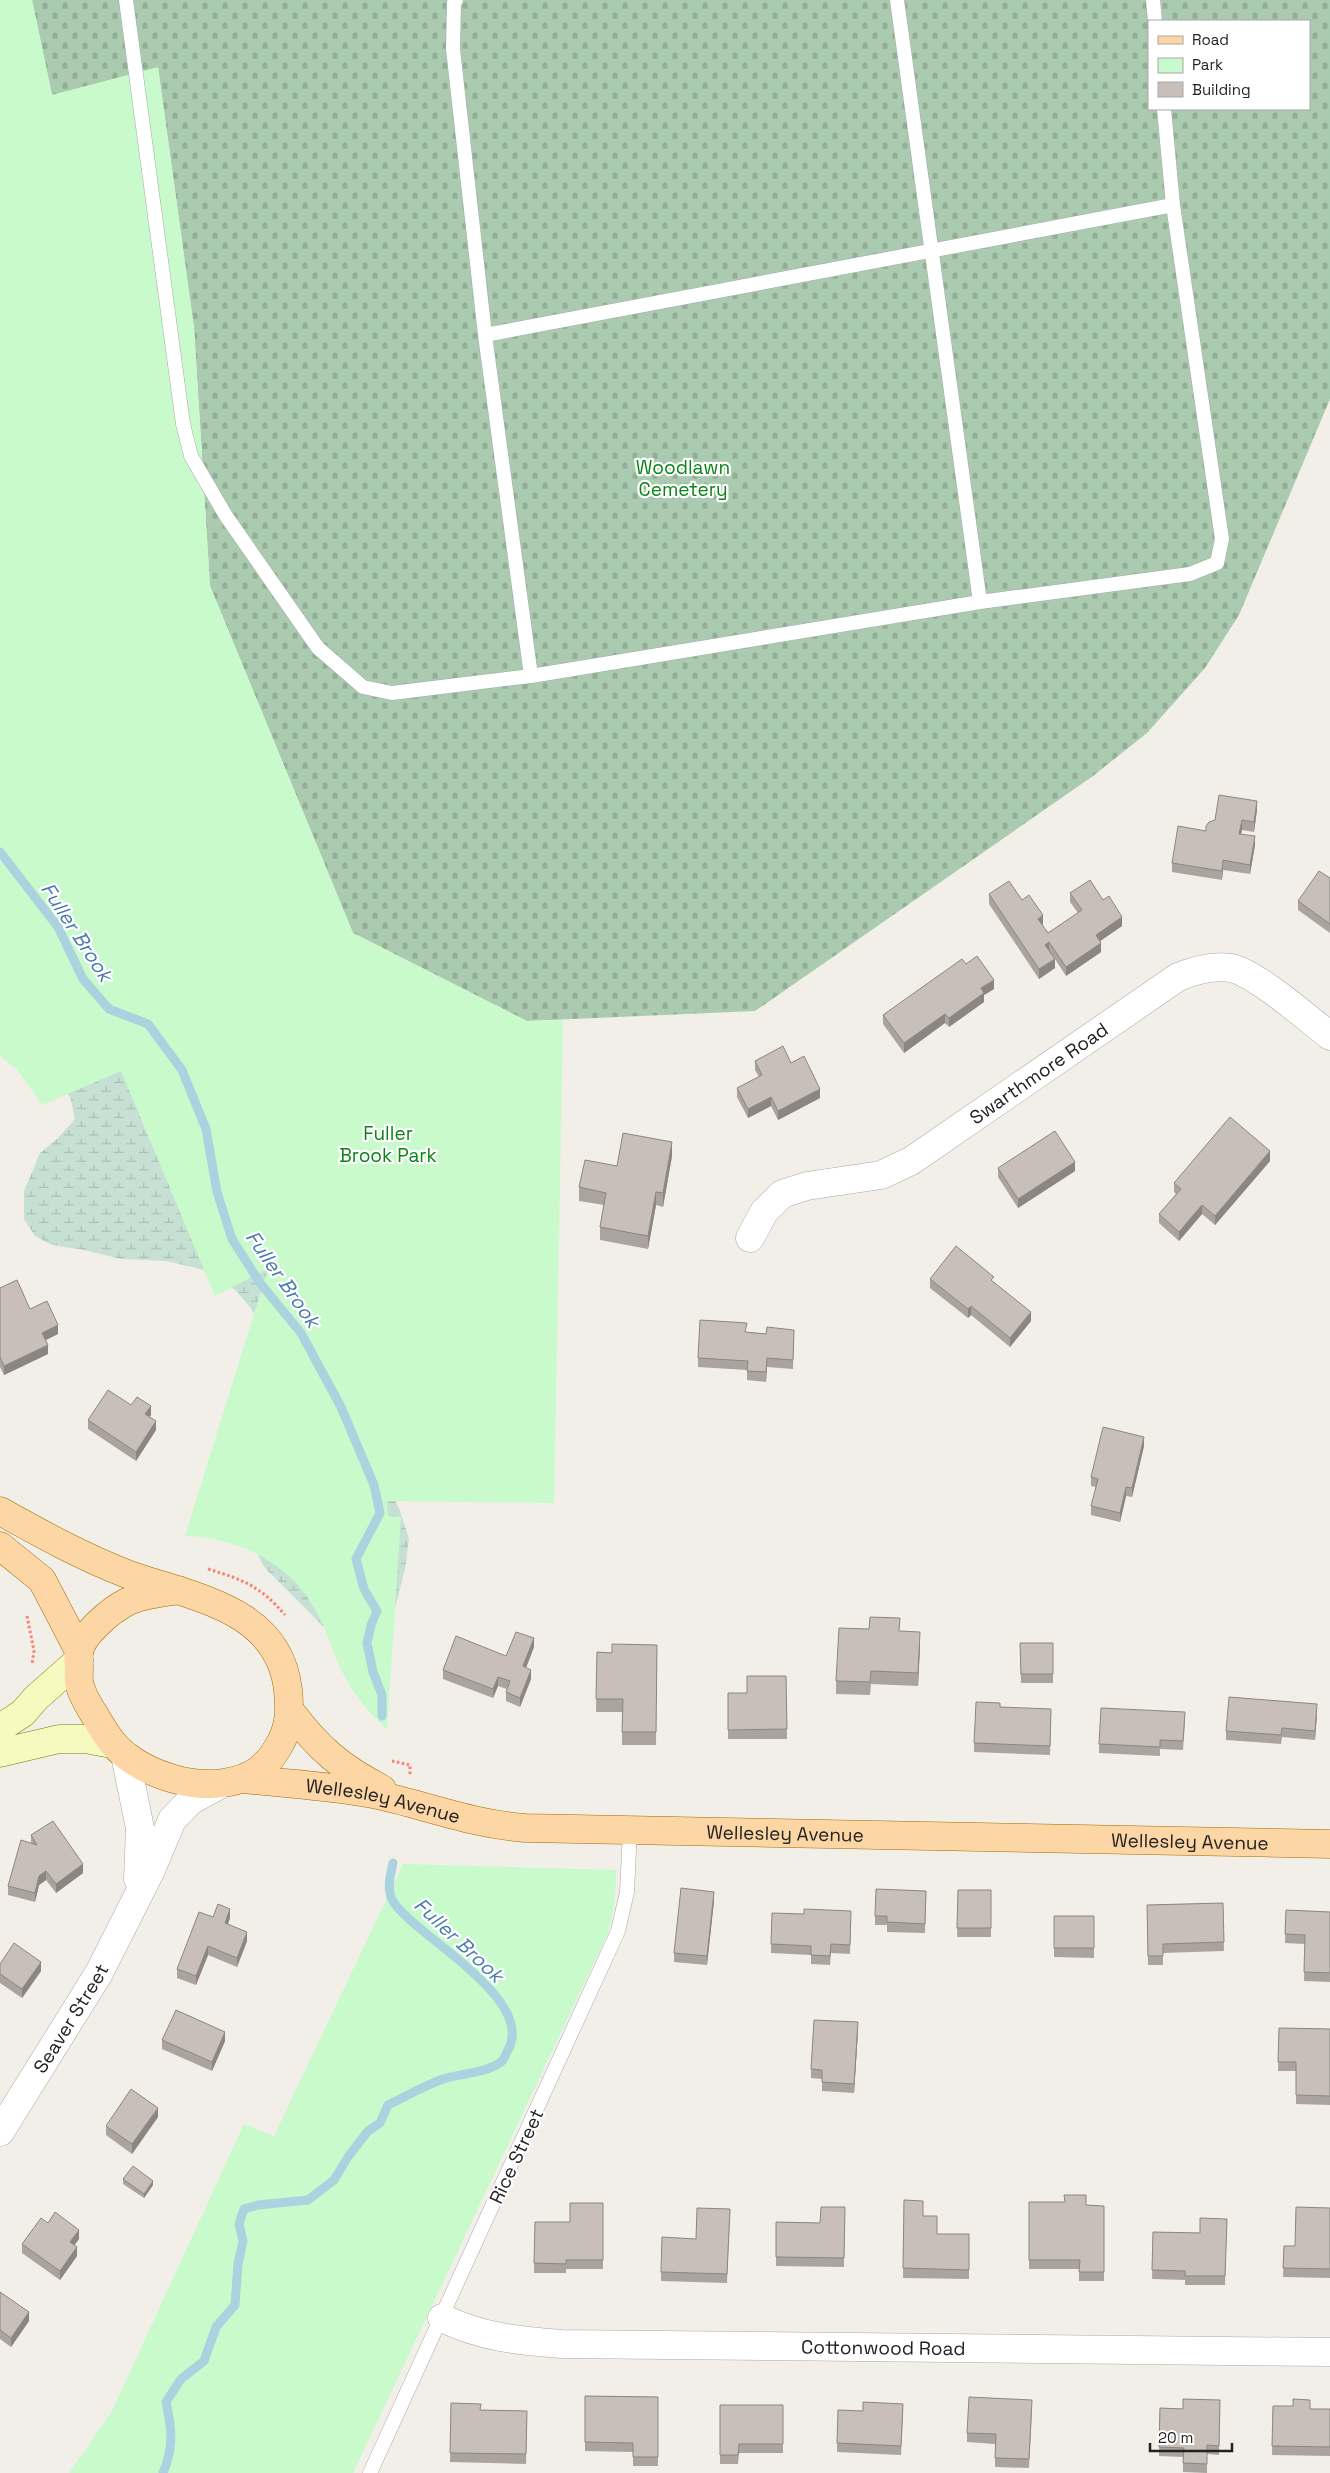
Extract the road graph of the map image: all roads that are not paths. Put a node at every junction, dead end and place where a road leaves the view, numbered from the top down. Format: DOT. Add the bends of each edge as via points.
graph roads {
  1 [pos="126,0"];
  2 [pos="456,0"];
  3 [pos="897,0"];
  4 [pos="1153,0"];
  5 [pos="1155,20"];
  6 [pos="1164,110"];
  7 [pos="1173,205"];
  8 [pos="932,249"];
  9 [pos="485,335"];
  10 [pos="980,602"];
  11 [pos="531,676"];
  12 [pos="1330,1036"];
  13 [pos="750,1238"];
  14 [pos="0,1511"];
  15 [pos="0,1546"];
  16 [pos="179,1590"];
  17 [pos="79,1655"];
  18 [pos="291,1712"];
  19 [pos="0,1728"];
  20 [pos="119,1749"];
  21 [pos="0,1753"];
  22 [pos="233,1782"];
  23 [pos="408,1803"];
  24 [pos="630,1831"];
  25 [pos="1330,1844"];
  26 [pos="134,1900"];
  27 [pos="0,2132"];
  28 [pos="442,2318"];
  29 [pos="1330,2352"];
  30 [pos="370,2473"];
  1 -- 11 [label="lane" via="184,424 191,456 226,516 318,648 364,687 392,693"];
  2 -- 9 [label="lane" via="453,49"];
  3 -- 8 [label="lane"];
  4 -- 5 [label="lane"];
  6 -- 7 [label="lane"];
  7 -- 8 [label="lane"];
  7 -- 10 [label="lane" via="1222,539 1217,563 1190,574"];
  8 -- 9 [label="lane"];
  8 -- 10 [label="lane"];
  9 -- 11 [label="lane"];
  10 -- 11 [label="lane"];
  12 -- 13 [label="street, Swarthmore Road" via="1243,972 1217,967 1191,972 1178,977 911,1161 881,1175 807,1186 782,1194 764,1212"];
  14 -- 16 [label="main road" via="68,1548 127,1574"];
  15 -- 17 [label="main road" via="42,1580"];
  16 -- 17 [label="main road" via="138,1598 119,1606 88,1634"];
  16 -- 18 [label="main road" via="210,1600 246,1619 269,1642 286,1674"];
  17 -- 19 [label="main road" via="23,1713"];
  17 -- 20 [label="main road" via="79,1684 88,1704"];
  18 -- 22 [label="main road" via="286,1730 267,1763"];
  18 -- 23 [label="main road" via="340,1766"];
  20 -- 21 [label="main road" via="85,1739 58,1739"];
  20 -- 22 [label="main road, Wellesley Avenue" via="140,1764 198,1785"];
  20 -- 26 [label="street, Seaver Street" via="140,1828 140,1863"];
  22 -- 23 [label="main road, Wellesley Avenue" via="340,1788"];
  22 -- 26 [label="street, Seaver Street" via="190,1801 172,1820"];
  23 -- 24 [label="main road, Wellesley Avenue" via="490,1824"];
  24 -- 25 [label="main road, Wellesley Avenue"];
  24 -- 28 [label="lane, Rice Street" via="627,1892 618,1931"];
  26 -- 27 [label="street, Seaver Street" via="91,1987"];
  28 -- 29 [label="street, Cottonwood Road" via="488,2336 562,2344"];
  28 -- 30 [label="lane, Rice Street"];
}
